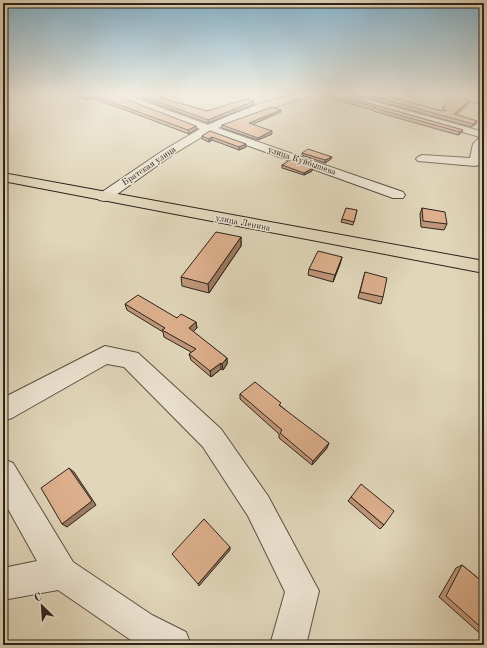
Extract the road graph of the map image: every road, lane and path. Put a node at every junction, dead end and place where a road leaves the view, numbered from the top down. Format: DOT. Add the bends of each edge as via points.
graph roads {
  1 [pos="195,124"];
  2 [pos="219,124"];
  3 [pos="449,124"];
  4 [pos="209,128"];
  5 [pos="484,134"];
  6 [pos="484,139"];
  7 [pos="422,159"];
  8 [pos="3,177"];
  9 [pos="398,195"];
  10 [pos="104,197"];
  11 [pos="484,268"];
  12 [pos="3,410"];
  13 [pos="3,473"];
  14 [pos="62,573"];
  15 [pos="3,584"];
  16 [pos="173,645"];
  17 [pos="288,645"];
  1 -- 4 [label="street, улица Куйбышева"];
  2 -- 4 [label="street, Братская улица"];
  3 -- 5 [label="street"];
  4 -- 9 [label="street, улица Куйбышева"];
  4 -- 10 [label="street, Братская улица" via="171,150"];
  6 -- 7 [label="street" via="479,144 475,162"];
  8 -- 10 [label="main road, улица Ленина"];
  10 -- 11 [label="main road, улица Ленина"];
  12 -- 17 [label="street" via="105,355 130,358 212,438 258,506 302,591"];
  13 -- 14 [label="street"];
  14 -- 15 [label="street"];
  14 -- 16 [label="street" via="140,627"];
}
